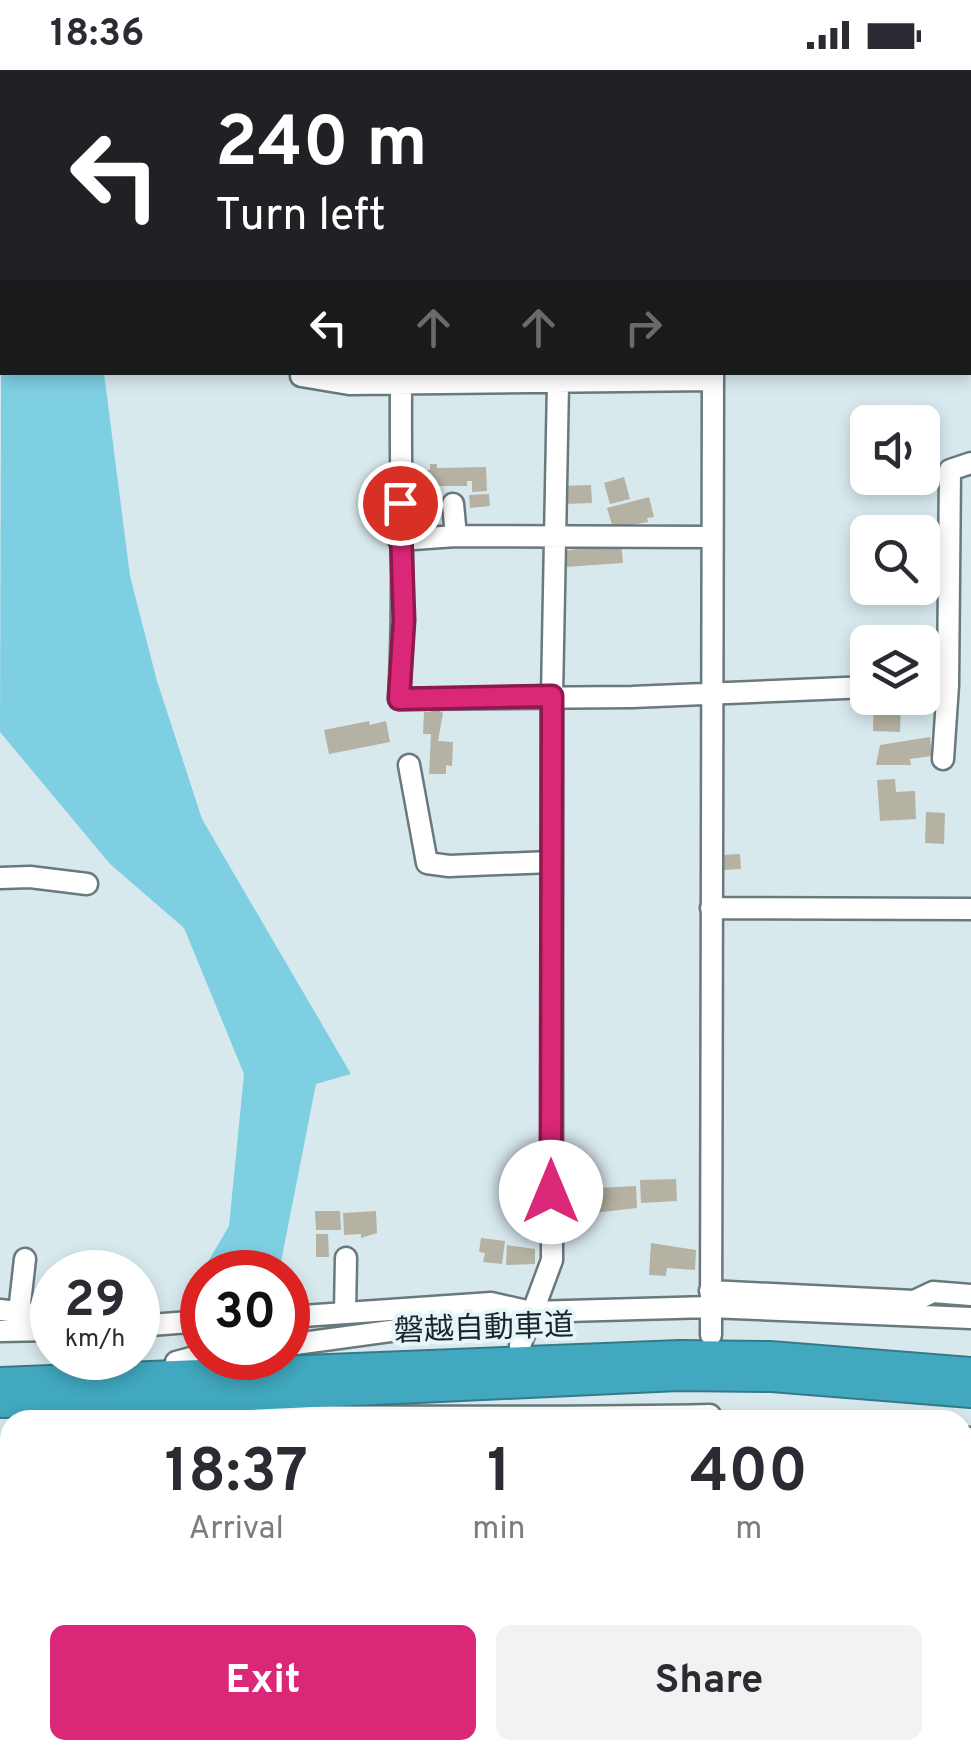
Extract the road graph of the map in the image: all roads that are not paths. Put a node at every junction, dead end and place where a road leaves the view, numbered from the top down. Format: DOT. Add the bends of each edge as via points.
graph roads {
  1 [pos="301,376"];
  2 [pos="712,376"];
  3 [pos="395,377"];
  4 [pos="558,383"];
  5 [pos="971,463"];
  6 [pos="453,504"];
  7 [pos="456,536"];
  8 [pos="712,537"];
  9 [pos="555,538"];
  10 [pos="399,540"];
  11 [pos="940,686"];
  12 [pos="948,686"];
  13 [pos="850,688"];
  14 [pos="711,692"];
  15 [pos="552,696"];
  16 [pos="943,759"];
  17 [pos="409,765"];
  18 [pos="551,862"];
  19 [pos="0,878"];
  20 [pos="87,884"];
  21 [pos="710,908"];
  22 [pos="971,908"];
  23 [pos="346,1258"];
  24 [pos="25,1259"];
  25 [pos="524,1274"];
  26 [pos="539,1291"];
  27 [pos="971,1295"];
  28 [pos="710,1299"];
  29 [pos="531,1312"];
  30 [pos="345,1313"];
  31 [pos="310,1315"];
  32 [pos="971,1318"];
  33 [pos="9,1321"];
  34 [pos="712,1335"];
  35 [pos="310,1343"];
  36 [pos="520,1346"];
  37 [pos="180,1361"];
  38 [pos="176,1362"];
  39 [pos="971,1372"];
  40 [pos="0,1382"];
  41 [pos="971,1393"];
  42 [pos="503,1394"];
  43 [pos="0,1403"];
  44 [pos="496,1410"];
  1 -- 3 [label="street" via="349,384"];
  2 -- 4 [label="street"];
  2 -- 8 [label="street"];
  3 -- 4 [label="street"];
  3 -- 10 [label="street" via="401,391"];
  4 -- 9 [label="street"];
  5 -- 12 [label="street" via="950,470"];
  6 -- 7 [label="street"];
  7 -- 9 [label="street"];
  7 -- 10 [label="street"];
  8 -- 9 [label="street"];
  8 -- 14 [label="street"];
  9 -- 15 [label="street"];
  10 -- 15 [label="street" via="399,699"];
  11 -- 12 [label="street"];
  12 -- 16 [label="street"];
  13 -- 14 [label="street"];
  14 -- 15 [label="street"];
  14 -- 21 [label="street"];
  15 -- 18 [label="street"];
  17 -- 18 [label="street" via="427,864"];
  18 -- 26 [label="street" via="552,1260"];
  19 -- 20 [label="street"];
  21 -- 22 [label="street"];
  21 -- 28 [label="street"];
  23 -- 30 [label="street"];
  24 -- 33 [label="street"];
  25 -- 26 [label="street"];
  26 -- 29 [label="street"];
  27 -- 28 [label="street" via="933,1292 914,1302"];
  28 -- 29 [label="street"];
  28 -- 32 [label="street"];
  28 -- 34 [label="street"];
  29 -- 30 [label="street" via="491,1303"];
  29 -- 35 [label="street"];
  29 -- 36 [label="street"];
  30 -- 31 [label="street"];
  37 -- 38 [label="street"];
  39 -- 40 [label="highway, 磐越自動車道" via="680,1356"];
  41 -- 43 [label="highway, 磐越自動車道" via="678,1376"];
  42 -- 44 [label="street"];
}
